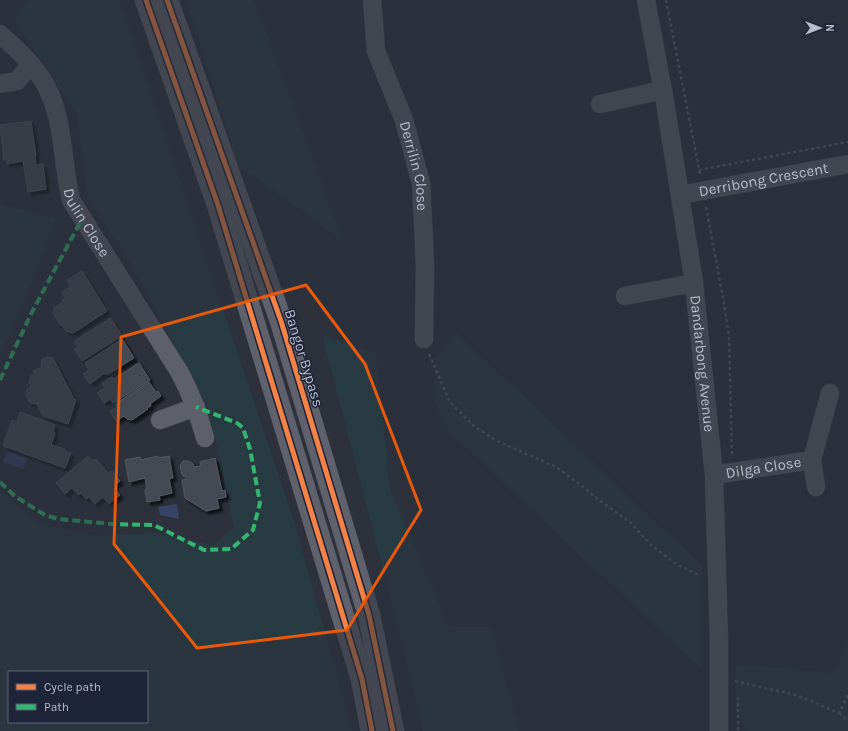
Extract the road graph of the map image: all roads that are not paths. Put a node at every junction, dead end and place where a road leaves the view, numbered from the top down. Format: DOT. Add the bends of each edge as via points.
graph roads {
  1 [pos="146,0"];
  2 [pos="167,0"];
  3 [pos="372,0"];
  4 [pos="646,0"];
  5 [pos="0,34"];
  6 [pos="31,64"];
  7 [pos="0,84"];
  8 [pos="663,90"];
  9 [pos="600,104"];
  10 [pos="848,164"];
  11 [pos="680,195"];
  12 [pos="694,283"];
  13 [pos="625,296"];
  14 [pos="424,339"];
  15 [pos="830,393"];
  16 [pos="196,407"];
  17 [pos="160,420"];
  18 [pos="205,438"];
  19 [pos="812,460"];
  20 [pos="714,475"];
  21 [pos="816,487"];
  22 [pos="372,731"];
  23 [pos="393,731"];
  24 [pos="719,731"];
  1 -- 22 [label="main road" via="218,204 362,679"];
  2 -- 23 [label="main road, Bangor Bypass" via="281,321 369,615"];
  3 -- 14 [label="street, Derrilin Close" via="376,51 404,120 421,182 425,264"];
  4 -- 8 [label="street, Dandarbong Avenue"];
  5 -- 6 [label="street, Dulin Close"];
  6 -- 7 [label="street" via="17,81"];
  6 -- 16 [label="street, Dulin Close" via="42,79 56,109 71,200 180,373"];
  8 -- 9 [label="street"];
  8 -- 11 [label="street, Dandarbong Avenue"];
  10 -- 11 [label="street, Derribong Crescent"];
  11 -- 12 [label="street, Dandarbong Avenue"];
  12 -- 13 [label="street"];
  12 -- 20 [label="street, Dandarbong Avenue"];
  15 -- 19 [label="street, Dilga Close"];
  16 -- 17 [label="street"];
  16 -- 18 [label="street, Dulin Close"];
  19 -- 20 [label="street, Dilga Close"];
  19 -- 21 [label="street, Dilga Close"];
  20 -- 24 [label="street, Dandarbong Avenue"];
}
